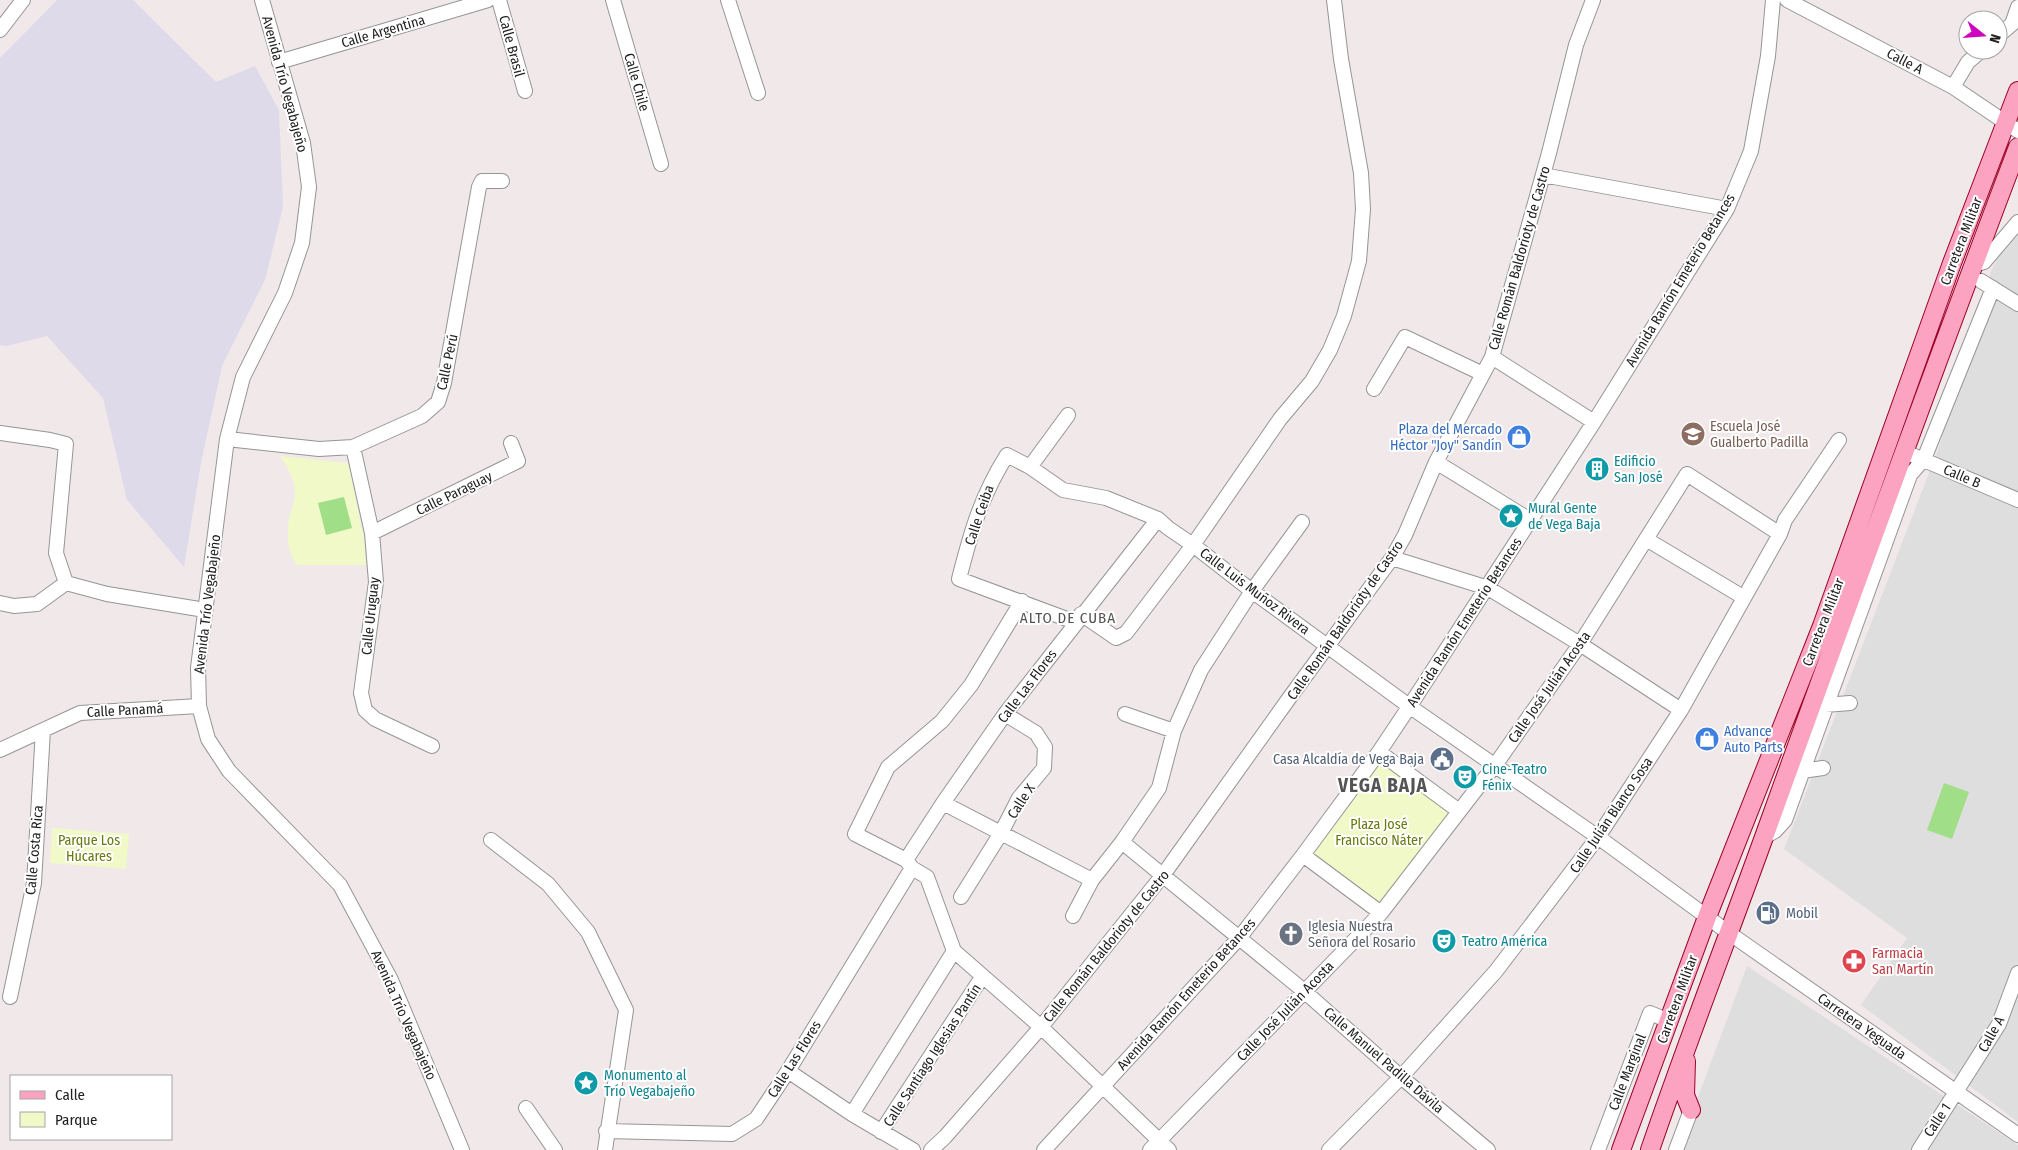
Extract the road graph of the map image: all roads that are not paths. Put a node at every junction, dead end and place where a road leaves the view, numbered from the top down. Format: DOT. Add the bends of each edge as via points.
graph roads {
  1 [pos="24,0"];
  2 [pos="262,0"];
  3 [pos="488,0"];
  4 [pos="500,0"];
  5 [pos="613,0"];
  6 [pos="728,0"];
  7 [pos="1334,0"];
  8 [pos="1592,0"];
  9 [pos="1773,0"];
  10 [pos="1787,0"];
  11 [pos="2018,7"];
  12 [pos="2008,27"];
  13 [pos="0,30"];
  14 [pos="1970,60"];
  15 [pos="279,62"];
  16 [pos="1953,87"];
  17 [pos="525,91"];
  18 [pos="2018,91"];
  19 [pos="758,93"];
  20 [pos="2012,127"];
  21 [pos="2018,147"];
  22 [pos="661,164"];
  23 [pos="1543,174"];
  24 [pos="502,181"];
  25 [pos="1727,209"];
  26 [pos="2018,224"];
  27 [pos="1982,278"];
  28 [pos="2018,304"];
  29 [pos="1492,357"];
  30 [pos="1483,374"];
  31 [pos="1374,389"];
  32 [pos="1068,414"];
  33 [pos="1594,422"];
  34 [pos="0,433"];
  35 [pos="227,439"];
  36 [pos="1839,440"];
  37 [pos="511,443"];
  38 [pos="353,447"];
  39 [pos="1905,452"];
  40 [pos="1007,455"];
  41 [pos="1924,459"];
  42 [pos="1436,462"];
  43 [pos="1030,467"];
  44 [pos="2017,497"];
  45 [pos="1158,519"];
  46 [pos="1530,520"];
  47 [pos="1302,522"];
  48 [pos="372,533"];
  49 [pos="1780,534"];
  50 [pos="1646,538"];
  51 [pos="1193,545"];
  52 [pos="1392,558"];
  53 [pos="66,583"];
  54 [pos="1488,588"];
  55 [pos="1252,591"];
  56 [pos="1744,598"];
  57 [pos="1022,601"];
  58 [pos="0,603"];
  59 [pos="205,610"];
  60 [pos="1078,618"];
  61 [pos="1580,644"];
  62 [pos="1328,646"];
  63 [pos="1850,703"];
  64 [pos="1825,705"];
  65 [pos="199,706"];
  66 [pos="1409,706"];
  67 [pos="1681,710"];
  68 [pos="1005,714"];
  69 [pos="1125,714"];
  70 [pos="43,730"];
  71 [pos="1174,732"];
  72 [pos="432,746"];
  73 [pos="0,750"];
  74 [pos="1379,752"];
  75 [pos="1494,766"];
  76 [pos="1823,768"];
  77 [pos="1802,771"];
  78 [pos="943,803"];
  79 [pos="1459,811"];
  80 [pos="1001,833"];
  81 [pos="1598,837"];
  82 [pos="1764,837"];
  83 [pos="491,840"];
  84 [pos="1122,842"];
  85 [pos="1303,855"];
  86 [pos="909,864"];
  87 [pos="1164,875"];
  88 [pos="1092,880"];
  89 [pos="961,897"];
  90 [pos="1382,914"];
  91 [pos="1073,916"];
  92 [pos="1708,917"];
  93 [pos="1729,933"];
  94 [pos="1240,937"];
  95 [pos="954,951"];
  96 [pos="2018,973"];
  97 [pos="982,977"];
  98 [pos="1304,991"];
  99 [pos="10,997"];
  100 [pos="1668,1021"];
  101 [pos="1041,1027"];
  102 [pos="1689,1036"];
  103 [pos="788,1071"];
  104 [pos="1401,1077"];
  105 [pos="1104,1085"];
  106 [pos="1956,1091"];
  107 [pos="526,1108"];
  108 [pos="1690,1110"];
  109 [pos="852,1114"];
  110 [pos="1659,1123"];
  111 [pos="606,1131"];
  112 [pos="881,1132"];
  113 [pos="2018,1135"];
  114 [pos="1159,1147"];
  115 [pos="462,1150"];
  116 [pos="555,1150"];
  117 [pos="605,1150"];
  118 [pos="913,1150"];
  119 [pos="931,1150"];
  120 [pos="1044,1150"];
  121 [pos="1329,1150"];
  122 [pos="1488,1150"];
  123 [pos="1598,1150"];
  124 [pos="1621,1150"];
  125 [pos="1650,1150"];
  126 [pos="1662,1150"];
  127 [pos="1676,1150"];
  128 [pos="1919,1150"];
  1 -- 13 [label="street"];
  2 -- 15 [label="street, Avenida Trío Vegabajeño"];
  3 -- 15 [label="street, Calle Argentina"];
  4 -- 17 [label="street, Calle Brasil"];
  5 -- 22 [label="street, Calle Chile"];
  6 -- 19 [label="street"];
  7 -- 51 [label="street" via="1363,209 1359,261 1353,285 1330,350 1312,381 1280,420"];
  8 -- 23 [label="street, Calle Román Baldorioty de Castro" via="1576,45"];
  9 -- 25 [label="street, Avenida Ramón Emeterio Betances" via="1768,56 1751,151"];
  10 -- 16 [label="street, Calle A"];
  11 -- 12 [label="street"];
  14 -- 16 [label="street"];
  15 -- 35 [label="street, Avenida Trío Vegabajeño" via="303,144 308,178 302,242 285,293 243,377"];
  16 -- 20 [label="street, Calle A"];
  18 -- 20 [label="main road, Carretera Militar"];
  20 -- 92 [label="main road, Carretera Militar" via="1952,263 1822,626"];
  21 -- 27 [label="main road, Carretera Militar"];
  23 -- 25 [label="street"];
  23 -- 29 [label="street, Calle Román Baldorioty de Castro"];
  24 -- 38 [label="street, Calle Perú" via="482,181 479,187 438,402 422,416"];
  25 -- 33 [label="street, Avenida Ramón Emeterio Betances"];
  26 -- 27 [label="street" via="1984,262"];
  27 -- 28 [label="street"];
  27 -- 39 [label="main road, Carretera Militar"];
  27 -- 41 [label="street"];
  29 -- 30 [label="street, Calle Román Baldorioty de Castro"];
  29 -- 33 [label="street"];
  30 -- 31 [label="street" via="1405,337"];
  30 -- 42 [label="street, Calle Román Baldorioty de Castro"];
  32 -- 43 [label="street"];
  33 -- 46 [label="street, Avenida Ramón Emeterio Betances"];
  34 -- 53 [label="street" via="66,444 56,553"];
  35 -- 38 [label="street, Calle Perú" via="320,449"];
  35 -- 59 [label="street, Avenida Trío Vegabajeño"];
  36 -- 49 [label="street, Calle Julián Blanco Sosa" via="1785,520"];
  37 -- 48 [label="street, Calle Paraguay" via="518,461"];
  38 -- 48 [label="street, Calle Uruguay"];
  39 -- 41 [label="street, Calle B"];
  39 -- 82 [label="main road, Carretera Militar"];
  40 -- 43 [label="street, Calle Luis Muñoz Rivera"];
  40 -- 57 [label="street, Calle Ceiba" via="984,496 959,579"];
  41 -- 44 [label="street, Calle B"];
  41 -- 64 [label="street" via="1910,475"];
  42 -- 46 [label="street"];
  42 -- 52 [label="street, Calle Román Baldorioty de Castro"];
  43 -- 45 [label="street, Calle Luis Muñoz Rivera" via="1063,490 1106,498"];
  45 -- 51 [label="street, Calle Luis Muñoz Rivera"];
  45 -- 60 [label="street, Calle Las Flores"];
  46 -- 54 [label="street, Avenida Ramón Emeterio Betances"];
  47 -- 55 [label="street"];
  48 -- 72 [label="street, Calle Uruguay" via="376,582 361,693 365,710 375,719"];
  49 -- 50 [label="street, Calle José Julián Acosta" via="1687,474"];
  49 -- 56 [label="street, Calle Julián Blanco Sosa"];
  50 -- 56 [label="street"];
  50 -- 61 [label="street, Calle José Julián Acosta"];
  51 -- 55 [label="street, Calle Luis Muñoz Rivera"];
  51 -- 60 [label="street" via="1126,633 1116,638"];
  52 -- 54 [label="street"];
  52 -- 62 [label="street, Calle Román Baldorioty de Castro"];
  53 -- 58 [label="street" via="37,604 14,606"];
  53 -- 59 [label="street" via="107,594"];
  54 -- 61 [label="street"];
  54 -- 66 [label="street, Avenida Ramón Emeterio Betances"];
  55 -- 62 [label="street, Calle Luis Muñoz Rivera"];
  55 -- 71 [label="street" via="1201,670"];
  56 -- 67 [label="street, Calle Julián Blanco Sosa"];
  57 -- 60 [label="street"];
  57 -- 86 [label="street" via="971,685 942,721 888,767 855,834"];
  59 -- 65 [label="street, Avenida Trío Vegabajeño" via="198,668"];
  60 -- 68 [label="street, Calle Las Flores"];
  61 -- 67 [label="street"];
  61 -- 75 [label="street, Calle José Julián Acosta"];
  62 -- 66 [label="street, Calle Luis Muñoz Rivera"];
  62 -- 87 [label="street, Calle Román Baldorioty de Castro"];
  63 -- 64 [label="street"];
  64 -- 77 [label="street"];
  65 -- 70 [label="street, Calle Panamá" via="80,713"];
  65 -- 115 [label="street, Avenida Trío Vegabajeño" via="208,739 229,771 340,885 391,980"];
  66 -- 74 [label="street, Avenida Ramón Emeterio Betances"];
  66 -- 75 [label="street, Calle Luis Muñoz Rivera"];
  67 -- 81 [label="street, Calle Julián Blanco Sosa"];
  68 -- 78 [label="street, Calle Las Flores"];
  68 -- 80 [label="street, Calle X" via="1036,733 1044,748 1044,768 1019,798"];
  69 -- 71 [label="street"];
  70 -- 73 [label="street, Calle Panamá"];
  70 -- 99 [label="street, Calle Costa Rica" via="34,883"];
  71 -- 84 [label="street" via="1159,788"];
  74 -- 79 [label="street"];
  74 -- 85 [label="street, Avenida Ramón Emeterio Betances"];
  75 -- 79 [label="street, Calle José Julián Acosta"];
  75 -- 81 [label="street, Calle Luis Muñoz Rivera"];
  76 -- 77 [label="street"];
  77 -- 82 [label="street" via="1785,820"];
  78 -- 80 [label="street"];
  78 -- 86 [label="street, Calle Las Flores"];
  79 -- 90 [label="street, Calle José Julián Acosta"];
  80 -- 88 [label="street"];
  80 -- 89 [label="street, Calle X"];
  81 -- 92 [label="street, Calle Luis Muñoz Rivera"];
  81 -- 104 [label="street, Calle Julián Blanco Sosa" via="1496,971"];
  82 -- 93 [label="main road, Carretera Militar"];
  83 -- 111 [label="street" via="548,884 588,932 626,1010"];
  84 -- 87 [label="street, Calle Manuel Padilla Dávila"];
  84 -- 88 [label="street"];
  85 -- 90 [label="street"];
  85 -- 94 [label="street, Avenida Ramón Emeterio Betances"];
  86 -- 95 [label="street" via="927,876"];
  86 -- 103 [label="street, Calle Las Flores"];
  87 -- 94 [label="street, Calle Manuel Padilla Dávila"];
  87 -- 101 [label="street, Calle Román Baldorioty de Castro"];
  88 -- 91 [label="street"];
  90 -- 98 [label="street, Calle José Julián Acosta"];
  92 -- 93 [label="street, Carretera Yeguada"];
  92 -- 100 [label="main road, Carretera Militar"];
  93 -- 102 [label="main road, Carretera Militar"];
  93 -- 106 [label="street, Carretera Yeguada"];
  94 -- 98 [label="street, Calle Manuel Padilla Dávila"];
  94 -- 105 [label="street, Avenida Ramón Emeterio Betances"];
  95 -- 97 [label="street"];
  95 -- 109 [label="street"];
  96 -- 106 [label="street, Calle A" via="1999,1024"];
  97 -- 101 [label="street"];
  97 -- 112 [label="street, Calle Santiago Iglesias Pantín"];
  98 -- 104 [label="street, Calle Manuel Padilla Dávila"];
  98 -- 114 [label="street, Calle José Julián Acosta"];
  100 -- 123 [label="street, Calle Marginal" via="1650,1013"];
  100 -- 124 [label="main road, Carretera Militar"];
  101 -- 105 [label="street"];
  101 -- 119 [label="street, Calle Román Baldorioty de Castro"];
  102 -- 108 [label="main road" via="1685,1095"];
  102 -- 110 [label="main road, Carretera Militar"];
  103 -- 109 [label="street"];
  103 -- 111 [label="street, Calle Las Flores" via="756,1118 732,1134"];
  104 -- 121 [label="street, Calle Julián Blanco Sosa"];
  104 -- 122 [label="street, Calle Manuel Padilla Dávila"];
  105 -- 114 [label="street"];
  105 -- 120 [label="street, Avenida Ramón Emeterio Betances"];
  106 -- 113 [label="street, Carretera Yeguada"];
  106 -- 128 [label="street, Calle 1"];
  107 -- 116 [label="street"];
  108 -- 127 [label="street"];
  109 -- 112 [label="street"];
  110 -- 125 [label="main road, Carretera Militar"];
  110 -- 126 [label="main road" via="1664,1140"];
  111 -- 117 [label="street"];
  112 -- 118 [label="street"];
}
